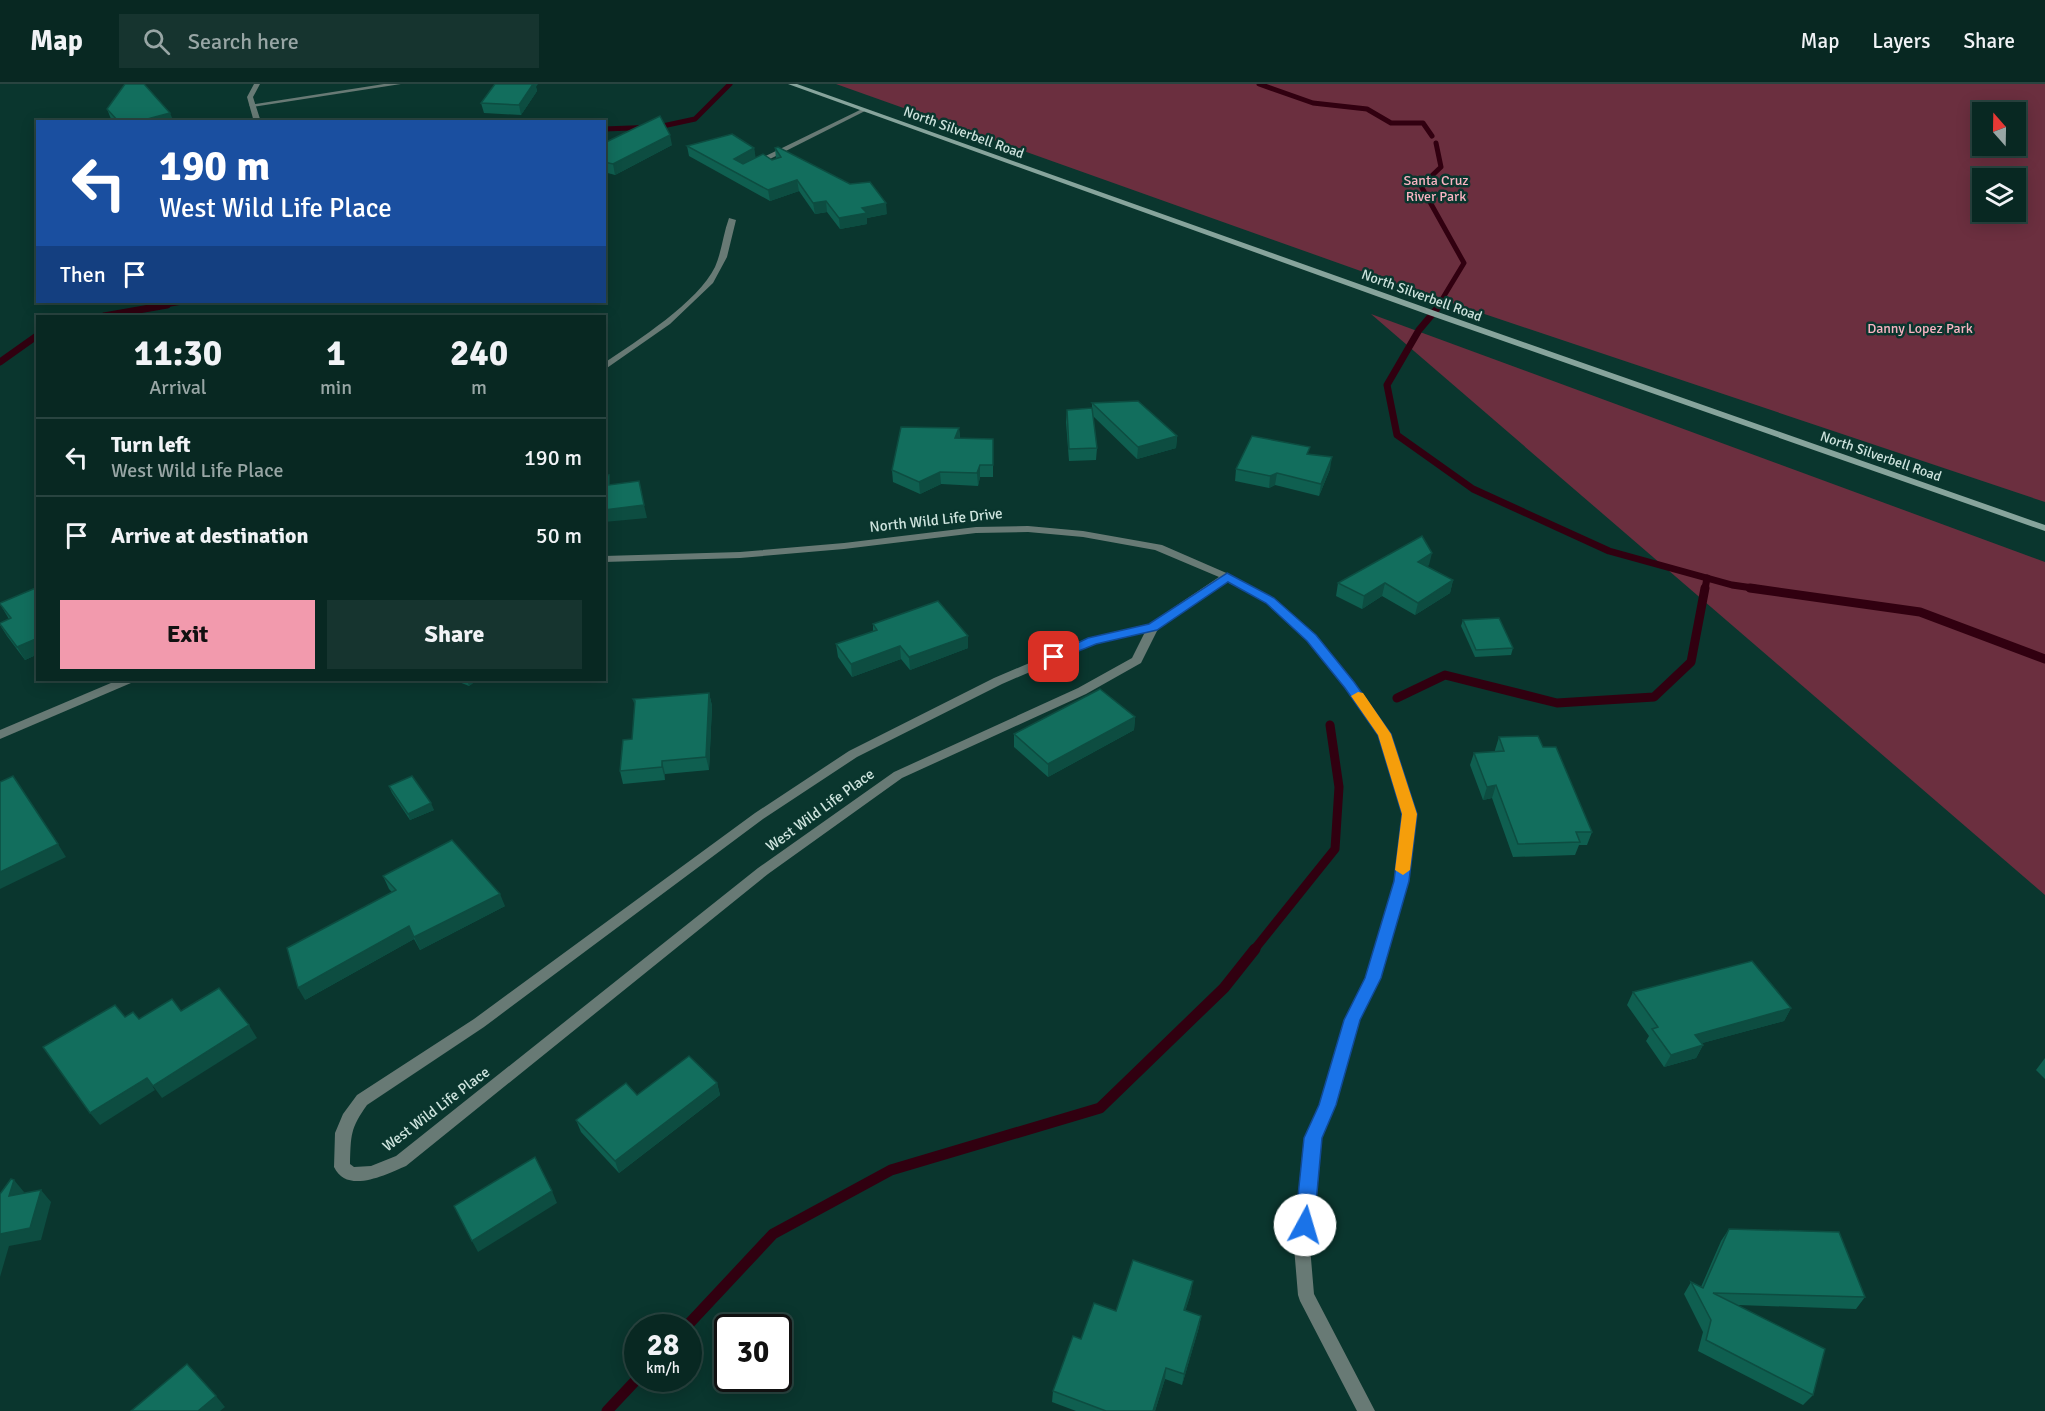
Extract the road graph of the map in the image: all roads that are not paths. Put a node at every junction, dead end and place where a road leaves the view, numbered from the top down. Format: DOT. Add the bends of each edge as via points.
graph roads {
  1 [pos="257,84"];
  2 [pos="398,84"];
  3 [pos="791,84"];
  4 [pos="252,105"];
  5 [pos="864,110"];
  6 [pos="257,120"];
  7 [pos="742,170"];
  8 [pos="732,220"];
  9 [pos="606,365"];
  10 [pos="2045,528"];
  11 [pos="606,559"];
  12 [pos="1227,577"];
  13 [pos="1153,627"];
  14 [pos="125,681"];
  15 [pos="0,735"];
  16 [pos="1366,1411"];
  1 -- 4 [label="street" via="250,97"];
  2 -- 4 [label="street"];
  3 -- 5 [label="main road, North Silverbell Road"];
  4 -- 6 [label="street"];
  5 -- 7 [label="street"];
  5 -- 10 [label="main road, North Silverbell Road"];
  8 -- 9 [label="street" via="717,271 679,310"];
  11 -- 12 [label="street, North Wild Life Drive" via="740,555 976,530 1028,529 1158,547"];
  12 -- 13 [label="street, West Wild Life Place"];
  12 -- 16 [label="street, North Wild Life Drive" via="1270,600 1311,638 1350,685 1384,734 1410,814 1401,881 1373,978 1352,1020 1313,1138 1302,1247 1306,1295"];
  13 -- 13 [label="street, West Wild Life Place" via="1092,641 998,681 853,754 768,810 479,1023 362,1100 343,1133 342,1167 351,1174 372,1173 401,1161 763,871 888,782 1082,691 1137,660"];
  14 -- 15 [label="street"];
}
